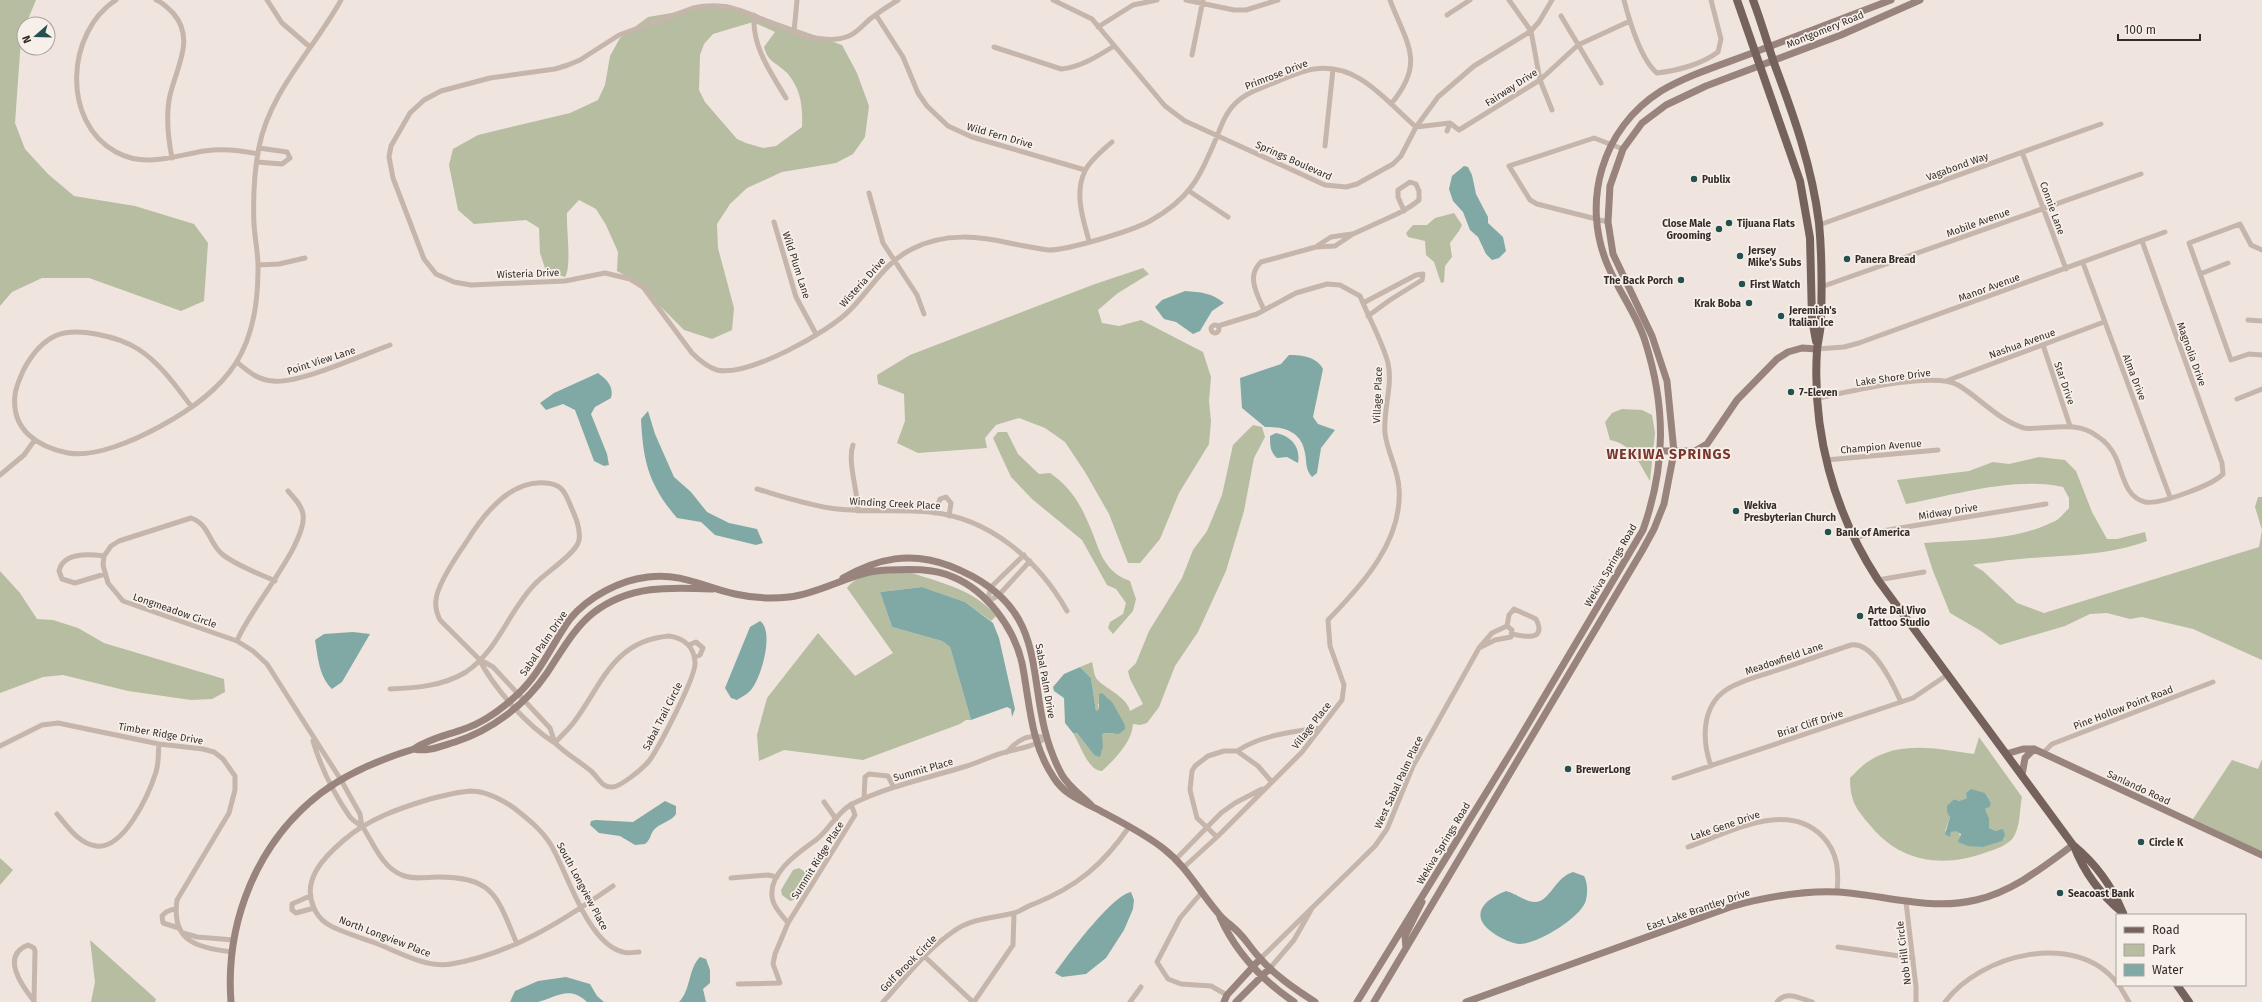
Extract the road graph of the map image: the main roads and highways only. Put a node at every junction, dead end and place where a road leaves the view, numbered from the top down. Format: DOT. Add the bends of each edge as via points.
graph roads {
  1 [pos="1737,0"];
  2 [pos="1753,0"];
  3 [pos="1796,167"];
  4 [pos="1814,186"];
  5 [pos="1817,349"];
  6 [pos="2124,914"];
  7 [pos="2177,986"];
  8 [pos="2189,1002"];
  1 -- 3 [label="main road"];
  2 -- 4 [label="main road" via="1799,132"];
  3 -- 4 [label="main road" via="1805,182"];
  3 -- 5 [label="main road" via="1810,238 1812,319"];
  4 -- 5 [label="main road" via="1819,225 1821,287 1821,321"];
  5 -- 6 [label="main road" via="1818,398 1826,460 1839,503 1854,538 1878,580 1947,675 2073,845 2090,858 2115,894"];
  7 -- 8 [label="main road"];
}
